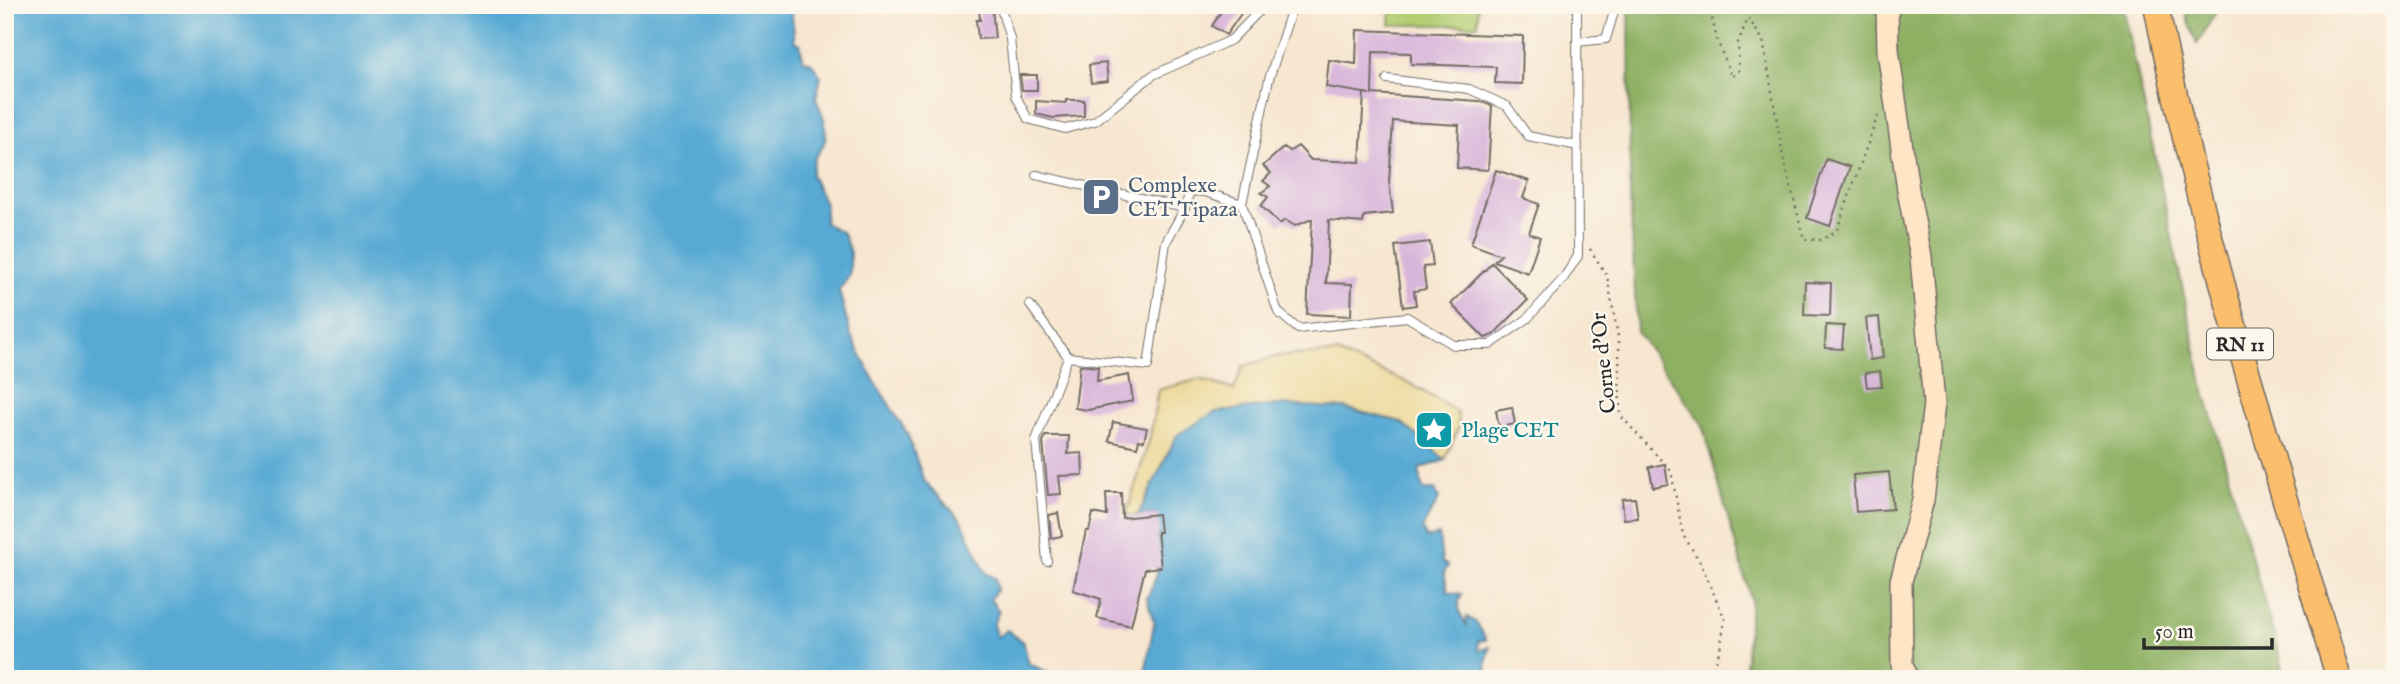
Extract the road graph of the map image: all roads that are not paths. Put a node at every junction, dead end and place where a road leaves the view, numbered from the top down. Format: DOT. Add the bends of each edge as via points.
graph roads {
  1 [pos="1000,5"];
  2 [pos="1265,5"];
  3 [pos="1577,5"];
  4 [pos="1616,5"];
  5 [pos="1887,5"];
  6 [pos="2156,5"];
  7 [pos="1294,6"];
  8 [pos="1577,42"];
  9 [pos="1387,79"];
  10 [pos="1578,146"];
  11 [pos="1036,175"];
  12 [pos="1241,204"];
  13 [pos="1185,208"];
  14 [pos="1030,305"];
  15 [pos="1068,357"];
  16 [pos="1047,561"];
  17 [pos="1908,679"];
  18 [pos="2339,679"];
  1 -- 2 [label="lane" via="1010,39 1016,96 1028,119 1065,129 1095,121 1153,75 1231,40"];
  3 -- 8 [label="lane"];
  4 -- 8 [label="lane" via="1606,39"];
  5 -- 17 [label="street" via="1888,51 1921,257 1934,403 1923,500 1902,581 1902,664"];
  6 -- 18 [label="main road, RN 11" via="2201,207"];
  7 -- 12 [label="lane" via="1269,79"];
  8 -- 10 [label="lane"];
  9 -- 10 [label="lane" via="1469,89 1507,106 1528,136"];
  10 -- 12 [label="lane" via="1578,256 1527,319 1490,345 1454,345 1407,317 1298,329 1278,312"];
  11 -- 13 [label="lane"];
  12 -- 13 [label="lane" via="1190,191"];
  13 -- 15 [label="lane" via="1166,242 1148,366"];
  14 -- 15 [label="lane"];
  15 -- 16 [label="lane" via="1036,440"];
}
